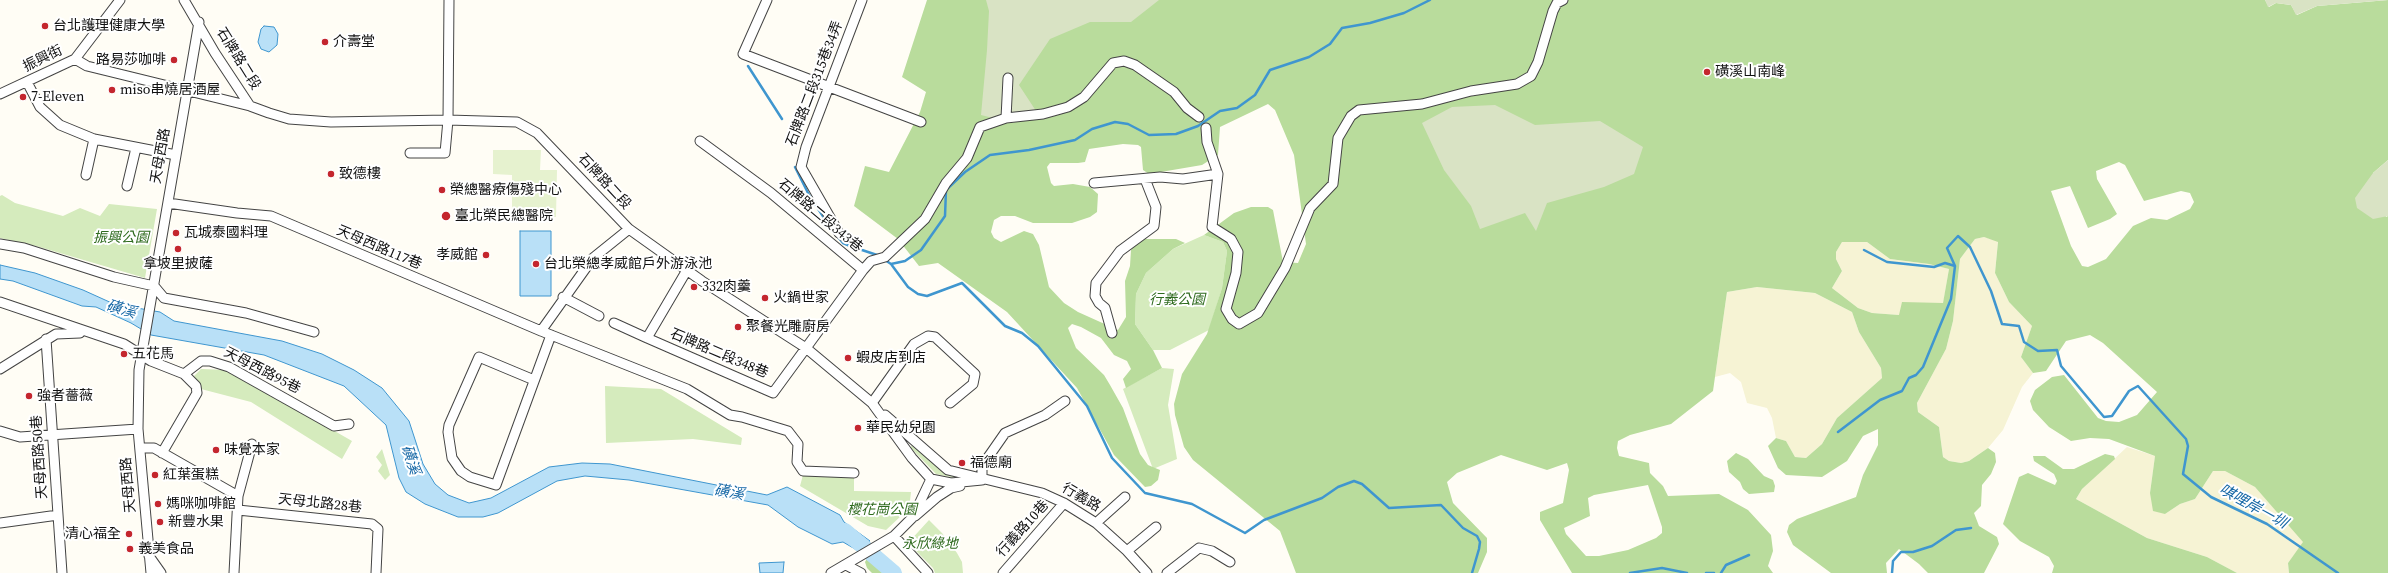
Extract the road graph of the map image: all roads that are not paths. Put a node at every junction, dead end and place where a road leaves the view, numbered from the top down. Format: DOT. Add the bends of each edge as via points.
graph roads {
  1 [pos="120,0"];
  2 [pos="184,0"];
  3 [pos="450,0"];
  4 [pos="767,0"];
  5 [pos="862,0"];
  6 [pos="1563,0"];
  7 [pos="199,22"];
  8 [pos="75,59"];
  9 [pos="1008,78"];
  10 [pos="27,82"];
  11 [pos="830,86"];
  12 [pos="187,90"];
  13 [pos="0,94"];
  14 [pos="250,106"];
  15 [pos="1199,117"];
  16 [pos="1006,118"];
  17 [pos="448,120"];
  18 [pos="921,122"];
  19 [pos="1206,128"];
  20 [pos="94,139"];
  21 [pos="700,141"];
  22 [pos="136,148"];
  23 [pos="410,153"];
  24 [pos="176,155"];
  25 [pos="1218,174"];
  26 [pos="86,175"];
  27 [pos="1145,179"];
  28 [pos="1094,183"];
  29 [pos="127,186"];
  30 [pos="168,203"];
  31 [pos="629,229"];
  32 [pos="845,237"];
  33 [pos="0,244"];
  34 [pos="688,270"];
  35 [pos="863,270"];
  36 [pos="153,290"];
  37 [pos="563,298"];
  38 [pos="0,302"];
  39 [pos="599,316"];
  40 [pos="614,323"];
  41 [pos="541,331"];
  42 [pos="314,332"];
  43 [pos="88,333"];
  44 [pos="1112,333"];
  45 [pos="552,336"];
  46 [pos="647,338"];
  47 [pos="46,339"];
  48 [pos="806,348"];
  49 [pos="141,356"];
  50 [pos="0,369"];
  51 [pos="184,374"];
  52 [pos="534,380"];
  53 [pos="1065,401"];
  54 [pos="872,403"];
  55 [pos="950,403"];
  56 [pos="349,424"];
  57 [pos="138,429"];
  58 [pos="0,431"];
  59 [pos="53,436"];
  60 [pos="252,444"];
  61 [pos="140,448"];
  62 [pos="162,453"];
  63 [pos="854,473"];
  64 [pos="931,480"];
  65 [pos="982,480"];
  66 [pos="238,496"];
  67 [pos="1125,497"];
  68 [pos="1064,504"];
  69 [pos="238,510"];
  70 [pos="58,515"];
  71 [pos="914,517"];
  72 [pos="0,523"];
  73 [pos="1096,523"];
  74 [pos="1156,527"];
  75 [pos="894,536"];
  76 [pos="1127,551"];
  77 [pos="149,556"];
  78 [pos="1230,562"];
  79 [pos="849,563"];
  80 [pos="62,573"];
  81 [pos="151,573"];
  82 [pos="161,573"];
  83 [pos="234,573"];
  84 [pos="376,573"];
  85 [pos="831,573"];
  86 [pos="861,573"];
  87 [pos="928,573"];
  88 [pos="1002,573"];
  89 [pos="1147,573"];
  90 [pos="1167,573"];
  1 -- 8 [label="street, 振興街"];
  2 -- 7 [label="street, 石牌路二段"];
  3 -- 17 [label="street"];
  4 -- 11 [label="street" via="743,54"];
  5 -- 11 [label="street, 石牌路二段315巷34弄"];
  6 -- 25 [label="street" via="1557,3 1553,11 1538,62 1531,76 1517,84 1471,91 1422,104 1359,110 1351,116 1338,138 1332,184 1310,208 1285,268 1258,313 1239,324 1232,319 1226,309 1236,273 1238,252 1231,239 1212,227"];
  7 -- 12 [label="street, 天母西路"];
  7 -- 14 [label="street, 石牌路二段" via="215,53"];
  8 -- 10 [label="street, 振興街"];
  8 -- 12 [label="street" via="87,66"];
  9 -- 16 [label="street"];
  10 -- 13 [label="street, 振興街"];
  10 -- 20 [label="street" via="40,107 50,117"];
  11 -- 18 [label="street"];
  11 -- 32 [label="street, 石牌路二段315巷34弄" via="806,147 801,167 839,233"];
  12 -- 14 [label="street"];
  12 -- 24 [label="street, 天母西路"];
  14 -- 17 [label="street, 石牌路二段" via="289,119 331,122"];
  15 -- 16 [label="street" via="1187,108 1174,92 1135,65 1124,62 1113,63 1084,97 1068,107 1043,114"];
  16 -- 35 [label="street" via="980,127 967,158 946,183 926,219 885,257 871,261"];
  17 -- 23 [label="street" via="445,153"];
  17 -- 31 [label="street, 石牌路二段" via="517,122 537,133"];
  19 -- 25 [label="street" via="1207,142"];
  20 -- 22 [label="street"];
  20 -- 26 [label="street"];
  21 -- 35 [label="street, 石牌路二段343巷" via="771,193"];
  22 -- 24 [label="street"];
  22 -- 29 [label="street"];
  24 -- 30 [label="street, 天母西路"];
  25 -- 27 [label="street" via="1183,179"];
  27 -- 28 [label="street"];
  27 -- 44 [label="street" via="1156,207 1154,226 1120,251 1096,283 1096,296 1105,308"];
  30 -- 36 [label="street, 天母西路"];
  30 -- 41 [label="street, 天母西路117巷" via="271,216"];
  31 -- 34 [label="street, 石牌路二段"];
  31 -- 37 [label="street" via="593,258"];
  33 -- 36 [label="street" via="24,248"];
  34 -- 46 [label="street"];
  34 -- 48 [label="street, 石牌路二段"];
  35 -- 48 [label="street, 石牌路二段343巷"];
  36 -- 42 [label="street" via="164,298 246,313"];
  36 -- 49 [label="street, 天母西路"];
  37 -- 39 [label="street"];
  37 -- 41 [label="street"];
  38 -- 43 [label="street"];
  40 -- 46 [label="street"];
  41 -- 45 [label="street, 天母西路117巷"];
  43 -- 47 [label="street" via="56,334"];
  43 -- 49 [label="street" via="124,344"];
  45 -- 52 [label="street"];
  45 -- 63 [label="street, 天母西路117巷" via="687,389 730,415 788,431 798,444 797,462 803,471"];
  46 -- 48 [label="street, 石牌路二段348巷" via="774,393"];
  47 -- 50 [label="street"];
  47 -- 59 [label="street, 天母西路50巷"];
  48 -- 54 [label="street, 石牌路二段"];
  49 -- 51 [label="street"];
  49 -- 57 [label="street, 天母西路"];
  51 -- 56 [label="street, 天母西路95巷" via="200,361 230,367 334,426"];
  51 -- 62 [label="street" via="196,386 197,393"];
  52 -- 52 [label="street" via="479,357 449,425 452,458 461,471 496,486"];
  53 -- 65 [label="street" via="1045,415 1005,433 982,466"];
  54 -- 55 [label="street" via="914,344 928,336 935,337 975,374 973,384"];
  54 -- 64 [label="street, 石牌路二段"];
  54 -- 65 [label="street" via="948,470"];
  57 -- 59 [label="street"];
  57 -- 61 [label="street, 天母西路"];
  58 -- 59 [label="street" via="20,437"];
  59 -- 70 [label="street, 天母西路50巷"];
  60 -- 66 [label="street"];
  61 -- 62 [label="street" via="154,448"];
  61 -- 77 [label="street, 天母西路"];
  62 -- 66 [label="street"];
  64 -- 65 [label="street" via="951,483"];
  64 -- 71 [label="street"];
  65 -- 68 [label="street, 行義路" via="1035,491"];
  65 -- 71 [label="street" via="951,488"];
  66 -- 69 [label="street"];
  67 -- 73 [label="street"];
  68 -- 73 [label="street, 行義路"];
  68 -- 88 [label="street, 行義路10巷"];
  69 -- 83 [label="street"];
  69 -- 84 [label="street, 天母北路28巷" via="372,524 378,529"];
  70 -- 72 [label="street"];
  70 -- 80 [label="street, 天母西路50巷"];
  71 -- 75 [label="street"];
  73 -- 76 [label="street, 行義路"];
  74 -- 76 [label="street"];
  75 -- 79 [label="street"];
  75 -- 87 [label="street"];
  76 -- 89 [label="street, 行義路"];
  77 -- 81 [label="street, 天母西路"];
  77 -- 82 [label="street"];
  78 -- 90 [label="street" via="1212,551 1199,548"];
  79 -- 85 [label="street"];
  79 -- 86 [label="street"];
}
